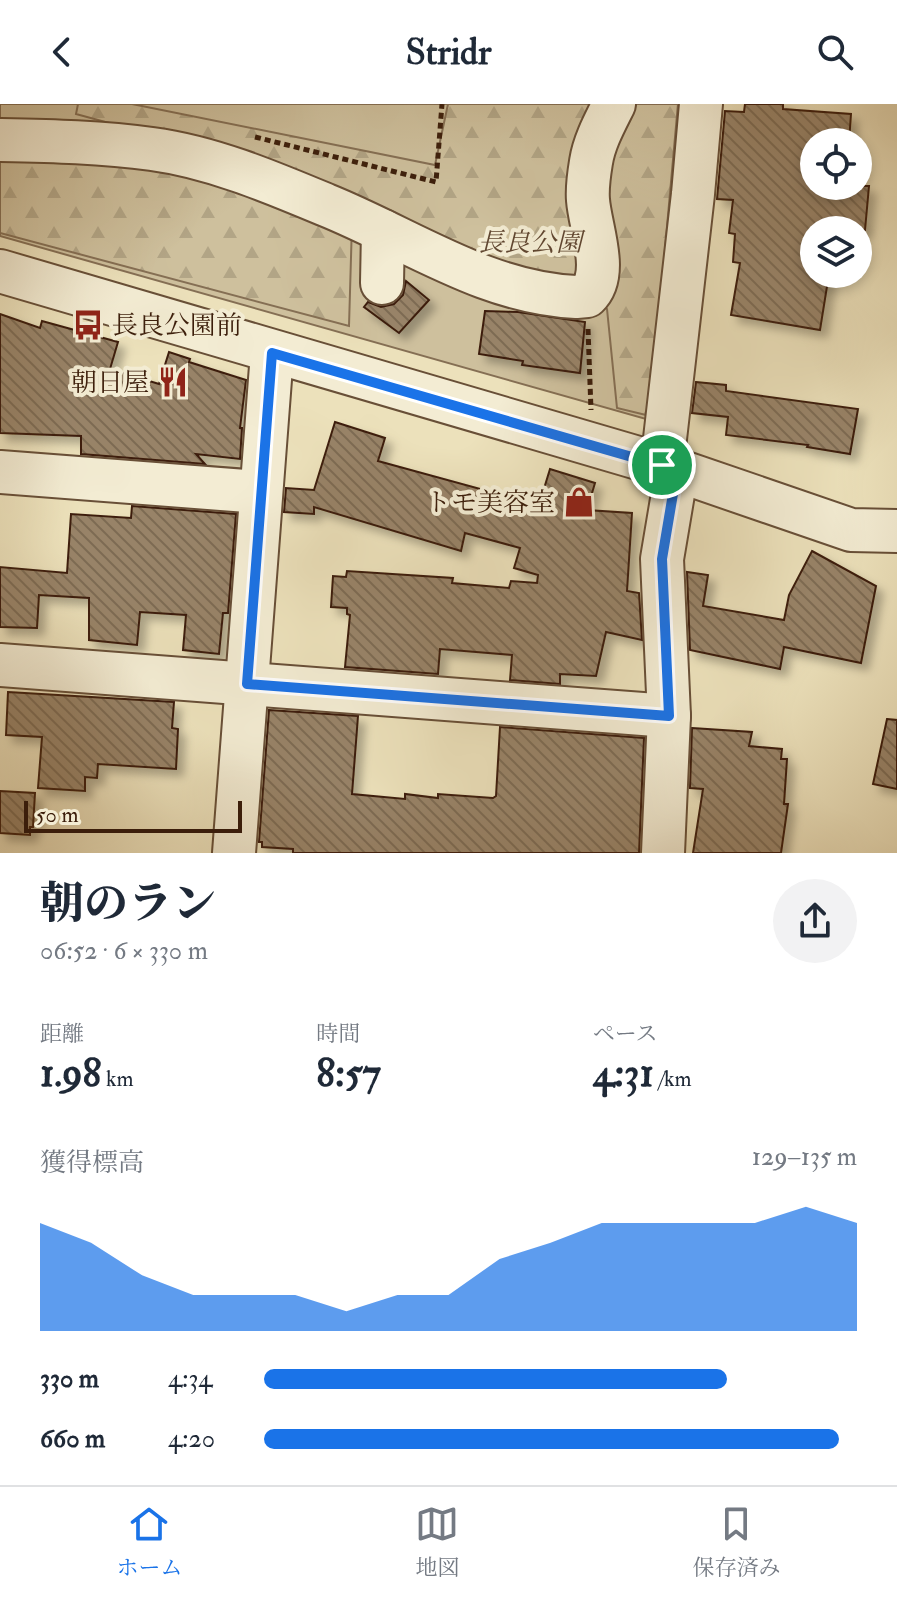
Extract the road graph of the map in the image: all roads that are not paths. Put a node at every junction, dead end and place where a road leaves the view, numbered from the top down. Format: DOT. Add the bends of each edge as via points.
graph roads {
  1 [pos="614,104"];
  2 [pos="701,104"];
  3 [pos="0,140"];
  4 [pos="383,231"];
  5 [pos="0,271"];
  6 [pos="382,283"];
  7 [pos="272,353"];
  8 [pos="669,468"];
  9 [pos="0,472"];
  10 [pos="260,492"];
  11 [pos="897,531"];
  12 [pos="0,665"];
  13 [pos="247,684"];
  14 [pos="669,716"];
  15 [pos="234,853"];
  16 [pos="663,853"];
  1 -- 4 [label="street" via="591,160 587,196 598,256 597,281 587,296 566,297 507,284"];
  2 -- 8 [label="street"];
  3 -- 4 [label="street" via="154,149 228,167"];
  4 -- 6 [label="street"];
  5 -- 7 [label="street"];
  7 -- 8 [label="street"];
  7 -- 10 [label="street"];
  8 -- 11 [label="street" via="851,530"];
  8 -- 14 [label="street" via="662,559"];
  9 -- 10 [label="street"];
  10 -- 13 [label="street"];
  12 -- 13 [label="street"];
  13 -- 14 [label="street"];
  13 -- 15 [label="street"];
  14 -- 16 [label="street"];
}
